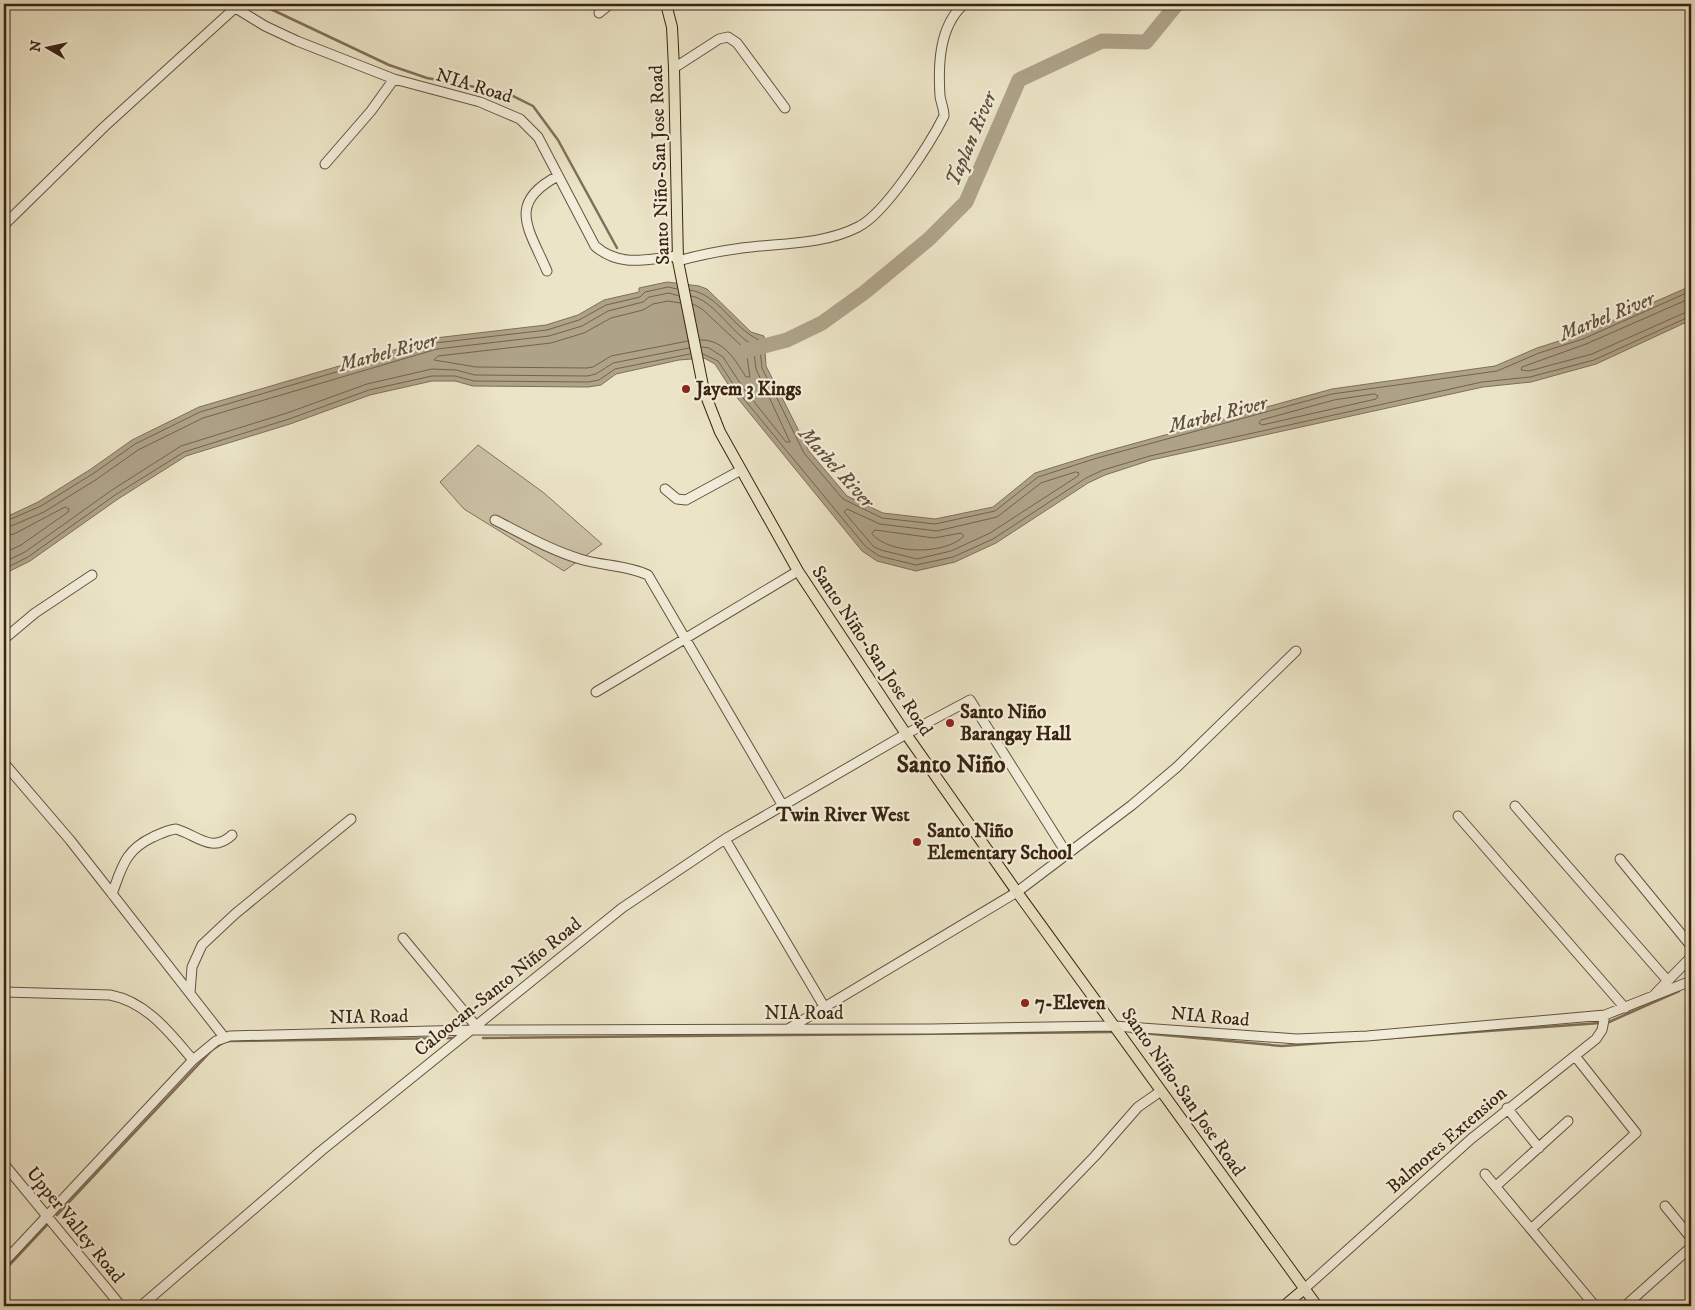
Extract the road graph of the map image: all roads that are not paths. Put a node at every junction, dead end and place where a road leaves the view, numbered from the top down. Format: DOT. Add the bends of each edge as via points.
graph roads {
  1 [pos="610,4"];
  2 [pos="666,4"];
  3 [pos="964,4"];
  4 [pos="233,6"];
  5 [pos="599,13"];
  6 [pos="674,68"];
  7 [pos="394,79"];
  8 [pos="785,108"];
  9 [pos="325,164"];
  10 [pos="558,176"];
  11 [pos="4,225"];
  12 [pos="678,258"];
  13 [pos="547,270"];
  14 [pos="741,470"];
  15 [pos="665,489"];
  16 [pos="496,520"];
  17 [pos="798,571"];
  18 [pos="92,575"];
  19 [pos="4,639"];
  20 [pos="686,639"];
  21 [pos="1296,651"];
  22 [pos="596,692"];
  23 [pos="906,734"];
  24 [pos="4,763"];
  25 [pos="783,806"];
  26 [pos="1515,806"];
  27 [pos="1458,816"];
  28 [pos="351,819"];
  29 [pos="232,836"];
  30 [pos="726,839"];
  31 [pos="1066,854"];
  32 [pos="1620,859"];
  33 [pos="1017,892"];
  34 [pos="112,894"];
  35 [pos="403,938"];
  36 [pos="1691,946"];
  37 [pos="1691,957"];
  38 [pos="1667,980"];
  39 [pos="1691,981"];
  40 [pos="4,992"];
  41 [pos="190,993"];
  42 [pos="1654,995"];
  43 [pos="825,1008"];
  44 [pos="1625,1008"];
  45 [pos="1605,1015"];
  46 [pos="1114,1026"];
  47 [pos="473,1028"];
  48 [pos="788,1029"];
  49 [pos="224,1037"];
  50 [pos="1575,1056"];
  51 [pos="193,1060"];
  52 [pos="1161,1091"];
  53 [pos="1508,1108"];
  54 [pos="1568,1121"];
  55 [pos="1539,1148"];
  56 [pos="4,1164"];
  57 [pos="1486,1174"];
  58 [pos="1496,1186"];
  59 [pos="1664,1206"];
  60 [pos="47,1216"];
  61 [pos="1531,1229"];
  62 [pos="1690,1234"];
  63 [pos="1014,1240"];
  64 [pos="1691,1247"];
  65 [pos="4,1262"];
  66 [pos="1303,1290"];
  67 [pos="121,1306"];
  68 [pos="141,1306"];
  69 [pos="1284,1306"];
  70 [pos="1317,1306"];
  71 [pos="1595,1306"];
  72 [pos="1625,1306"];
  1 -- 5 [label="street"];
  2 -- 6 [label="main road, Santo Niño-San Jose Road" via="672,28"];
  3 -- 12 [label="street, NIA Road" via="949,21 945,32 940,89 944,116 877,213 859,227 829,237"];
  4 -- 7 [label="street, NIA Road" via="282,35"];
  4 -- 11 [label="street"];
  6 -- 8 [label="street" via="719,39 728,37 737,43"];
  6 -- 12 [label="main road, Santo Niño-San Jose Road"];
  7 -- 9 [label="street"];
  7 -- 10 [label="street, NIA Road" via="480,102 520,119 538,137"];
  10 -- 12 [label="street, NIA Road" via="588,236 604,253 612,258 630,260"];
  10 -- 13 [label="street" via="536,189 528,199 526,211 527,225"];
  12 -- 14 [label="main road, Santo Niño-San Jose Road" via="700,371 714,418"];
  14 -- 15 [label="street" via="686,500 677,499"];
  14 -- 17 [label="main road, Santo Niño-San Jose Road"];
  16 -- 20 [label="street" via="572,556 648,575"];
  17 -- 20 [label="street"];
  17 -- 23 [label="main road, Santo Niño-San Jose Road"];
  18 -- 19 [label="street" via="35,613"];
  20 -- 22 [label="street"];
  20 -- 25 [label="street"];
  21 -- 31 [label="street" via="1178,767"];
  23 -- 25 [label="street, Caloocan-Santo Niño Road"];
  23 -- 31 [label="street, Caloocan-Santo Niño Road" via="970,700"];
  23 -- 33 [label="main road, Santo Niño-San Jose Road"];
  24 -- 34 [label="street"];
  25 -- 30 [label="street, Caloocan-Santo Niño Road"];
  26 -- 38 [label="street"];
  27 -- 44 [label="street"];
  28 -- 41 [label="street" via="230,918 202,945 192,967"];
  29 -- 34 [label="street" via="221,843 206,843 176,829 143,842 126,859"];
  30 -- 43 [label="street"];
  30 -- 47 [label="street, Caloocan-Santo Niño Road" via="622,908"];
  31 -- 33 [label="street"];
  32 -- 36 [label="street"];
  33 -- 43 [label="street"];
  33 -- 46 [label="main road, Santo Niño-San Jose Road"];
  34 -- 41 [label="street"];
  35 -- 47 [label="street"];
  37 -- 38 [label="street"];
  38 -- 42 [label="street"];
  39 -- 42 [label="street, NIA Road"];
  40 -- 51 [label="street" via="110,995 126,999 151,1015"];
  41 -- 49 [label="street"];
  42 -- 44 [label="street, NIA Road"];
  43 -- 48 [label="street"];
  44 -- 45 [label="street, NIA Road"];
  45 -- 46 [label="street, NIA Road" via="1297,1039"];
  45 -- 50 [label="street, Balmores Extension" via="1600,1035"];
  46 -- 48 [label="street, NIA Road"];
  46 -- 52 [label="main road, Santo Niño-San Jose Road"];
  47 -- 48 [label="street, NIA Road"];
  47 -- 49 [label="street, NIA Road"];
  47 -- 68 [label="street, Caloocan-Santo Niño Road" via="298,1170"];
  49 -- 51 [label="street"];
  50 -- 53 [label="street, Balmores Extension"];
  50 -- 61 [label="street" via="1636,1134"];
  51 -- 60 [label="street"];
  52 -- 63 [label="street" via="1138,1107"];
  52 -- 66 [label="main road, Santo Niño-San Jose Road"];
  53 -- 55 [label="street"];
  53 -- 66 [label="street, Balmores Extension"];
  54 -- 55 [label="street"];
  55 -- 58 [label="street"];
  56 -- 60 [label="street, Upper Valley Road"];
  57 -- 58 [label="street"];
  58 -- 61 [label="street"];
  59 -- 62 [label="street"];
  60 -- 65 [label="street"];
  60 -- 67 [label="street, Upper Valley Road"];
  61 -- 71 [label="street"];
  64 -- 72 [label="street"];
  66 -- 69 [label="main road"];
  66 -- 70 [label="main road, Santo Niño-San Jose Road"];
}
